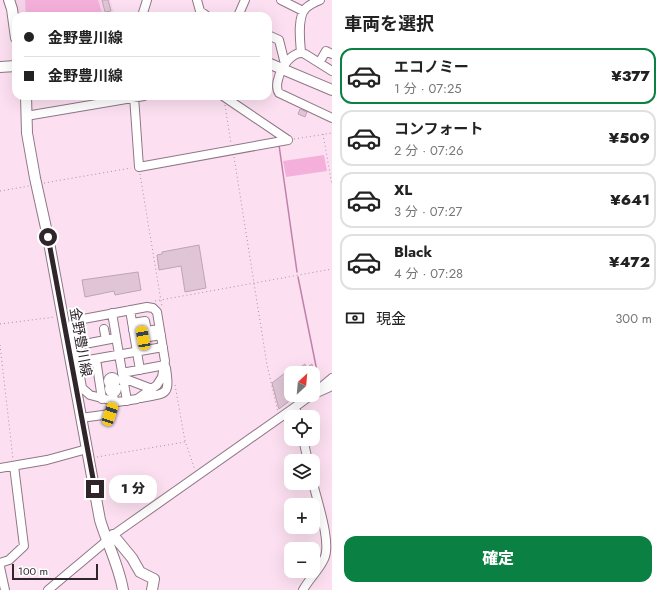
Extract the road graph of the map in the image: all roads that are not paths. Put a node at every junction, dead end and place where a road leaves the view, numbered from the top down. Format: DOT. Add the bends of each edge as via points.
graph roads {
  1 [pos="9,0"];
  2 [pos="147,0"];
  3 [pos="197,0"];
  4 [pos="244,0"];
  5 [pos="281,0"];
  6 [pos="320,0"];
  7 [pos="303,11"];
  8 [pos="12,12"];
  9 [pos="143,12"];
  10 [pos="201,12"];
  11 [pos="240,12"];
  12 [pos="272,37"];
  13 [pos="301,52"];
  14 [pos="332,54"];
  15 [pos="320,63"];
  16 [pos="272,64"];
  17 [pos="12,66"];
  18 [pos="283,66"];
  19 [pos="0,67"];
  20 [pos="332,71"];
  21 [pos="332,90"];
  22 [pos="26,100"];
  23 [pos="117,100"];
  24 [pos="134,100"];
  25 [pos="224,100"];
  26 [pos="26,116"];
  27 [pos="332,118"];
  28 [pos="127,310"];
  29 [pos="112,313"];
  30 [pos="79,319"];
  31 [pos="132,326"];
  32 [pos="104,329"];
  33 [pos="160,332"];
  34 [pos="82,333"];
  35 [pos="116,338"];
  36 [pos="106,340"];
  37 [pos="74,346"];
  38 [pos="163,347"];
  39 [pos="134,352"];
  40 [pos="119,355"];
  41 [pos="96,359"];
  42 [pos="77,362"];
  43 [pos="165,363"];
  44 [pos="140,370"];
  45 [pos="123,376"];
  46 [pos="332,378"];
  47 [pos="137,383"];
  48 [pos="332,386"];
  49 [pos="320,388"];
  50 [pos="113,389"];
  51 [pos="152,389"];
  52 [pos="320,391"];
  53 [pos="126,392"];
  54 [pos="102,399"];
  55 [pos="137,399"];
  56 [pos="127,401"];
  57 [pos="114,402"];
  58 [pos="302,402"];
  59 [pos="295,407"];
  60 [pos="296,410"];
  61 [pos="81,418"];
  62 [pos="88,454"];
  63 [pos="14,466"];
  64 [pos="0,468"];
  65 [pos="315,490"];
  66 [pos="110,538"];
  67 [pos="0,563"];
  68 [pos="0,566"];
  69 [pos="5,590"];
  70 [pos="48,590"];
  71 [pos="123,590"];
  72 [pos="152,590"];
  73 [pos="303,590"];
  1 -- 8 [label="main road"];
  2 -- 9 [label="street"];
  3 -- 10 [label="street"];
  4 -- 11 [label="street"];
  5 -- 7 [label="street"];
  6 -- 7 [label="street" via="307,6"];
  7 -- 13 [label="street" via="300,22"];
  12 -- 18 [label="street" via="279,40"];
  13 -- 15 [label="street"];
  13 -- 18 [label="street"];
  14 -- 15 [label="street" via="326,51"];
  15 -- 20 [label="street"];
  16 -- 18 [label="main road"];
  17 -- 19 [label="main road"];
  18 -- 21 [label="main road"];
  18 -- 27 [label="street" via="276,88 279,94"];
  22 -- 26 [label="main road, 金野豊川線"];
  23 -- 26 [label="street"];
  24 -- 25 [label="street" via="139,167 288,140"];
  26 -- 61 [label="main road, 金野豊川線" via="36,185"];
  28 -- 29 [label="street"];
  28 -- 31 [label="street"];
  28 -- 33 [label="street" via="153,308"];
  28 -- 39 [label="street"];
  29 -- 30 [label="street"];
  29 -- 35 [label="street"];
  30 -- 34 [label="street"];
  30 -- 37 [label="street" via="72,326"];
  31 -- 33 [label="street" via="141,328 143,338"];
  31 -- 39 [label="street"];
  32 -- 36 [label="street"];
  33 -- 38 [label="street"];
  35 -- 36 [label="street"];
  35 -- 40 [label="street"];
  36 -- 37 [label="street"];
  37 -- 42 [label="street"];
  38 -- 39 [label="street"];
  38 -- 43 [label="street"];
  39 -- 40 [label="street"];
  39 -- 44 [label="street"];
  40 -- 41 [label="street"];
  40 -- 45 [label="street"];
  41 -- 42 [label="street"];
  41 -- 54 [label="street"];
  42 -- 54 [label="street" via="83,390"];
  43 -- 44 [label="street"];
  43 -- 51 [label="street" via="159,383"];
  43 -- 55 [label="street" via="167,390"];
  44 -- 45 [label="street"];
  45 -- 47 [label="street"];
  45 -- 53 [label="street"];
  46 -- 49 [label="street"];
  47 -- 51 [label="street"];
  47 -- 53 [label="street"];
  48 -- 52 [label="street"];
  50 -- 57 [label="street"];
  51 -- 55 [label="street"];
  53 -- 56 [label="street"];
  54 -- 57 [label="street"];
  55 -- 56 [label="street"];
  56 -- 57 [label="street"];
  57 -- 61 [label="street" via="110,414"];
  58 -- 59 [label="street"];
  59 -- 60 [label="street"];
  59 -- 66 [label="street"];
  61 -- 62 [label="main road, 金野豊川線"];
  62 -- 63 [label="street"];
  62 -- 66 [label="main road, 金野豊川線" via="100,520"];
  63 -- 64 [label="street"];
  63 -- 67 [label="street" via="24,546 9,560"];
  65 -- 73 [label="street" via="326,550 324,560"];
  66 -- 70 [label="street"];
  66 -- 71 [label="main road, 金野豊川線"];
  66 -- 72 [label="main road, 金野豊川線" via="132,558 140,572 153,577"];
  68 -- 69 [label="street"];
}
